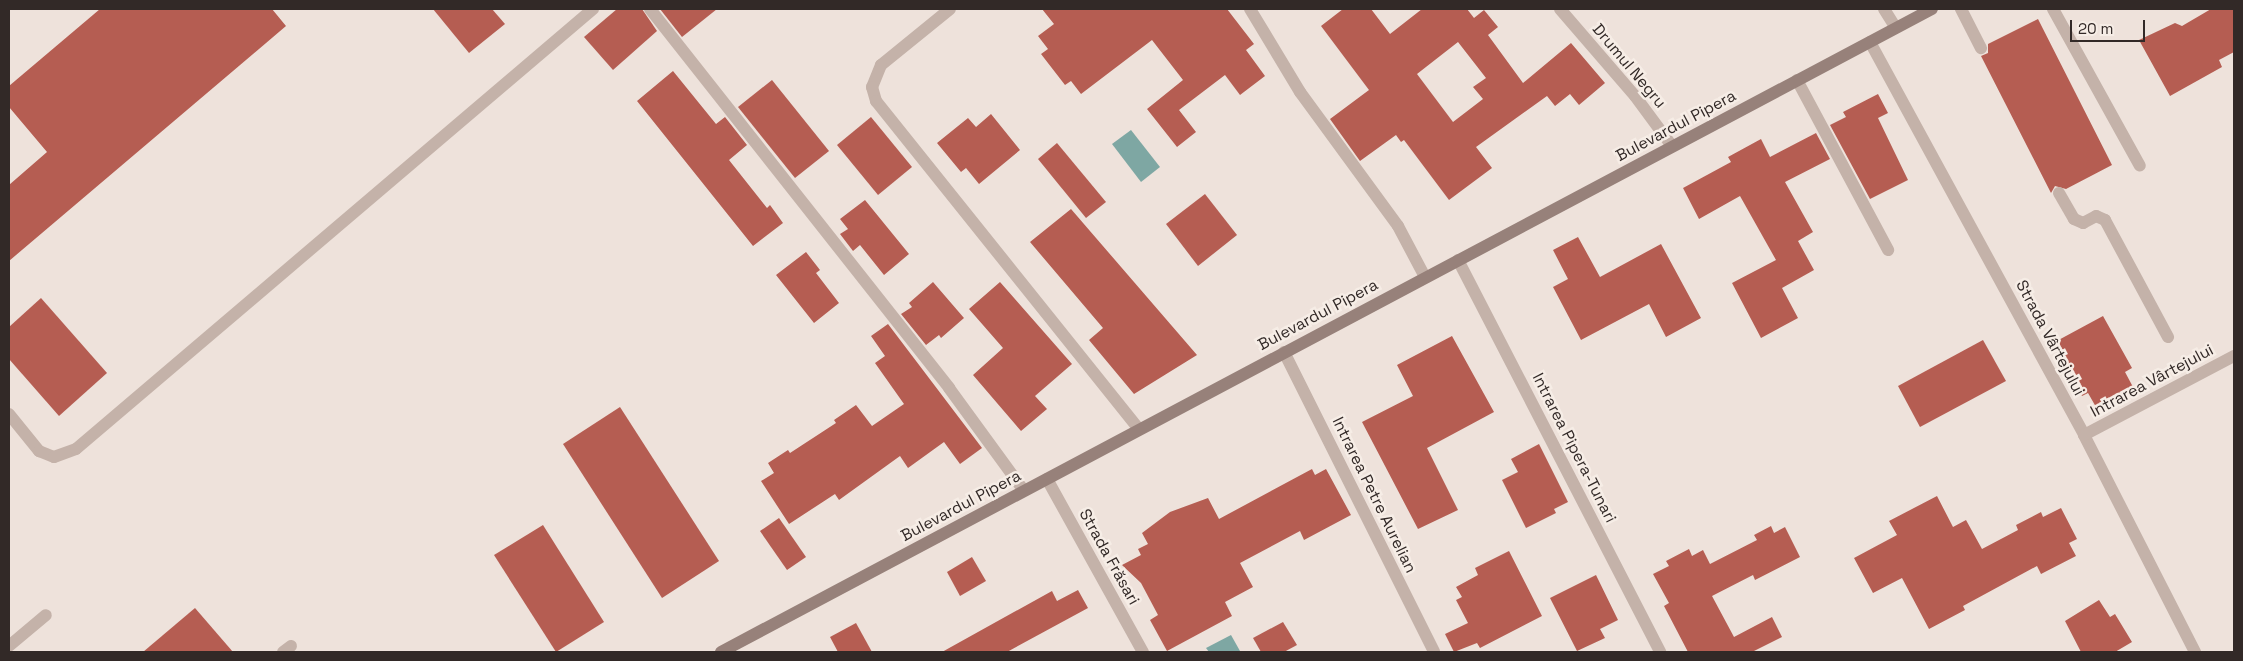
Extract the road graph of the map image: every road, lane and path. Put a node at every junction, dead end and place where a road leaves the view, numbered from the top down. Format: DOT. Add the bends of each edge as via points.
graph roads {
  1 [pos="593,9"];
  2 [pos="650,9"];
  3 [pos="950,9"];
  4 [pos="1250,9"];
  5 [pos="1560,9"];
  6 [pos="1884,9"];
  7 [pos="1932,9"];
  8 [pos="1961,9"];
  9 [pos="2053,9"];
  10 [pos="1896,28"];
  11 [pos="1870,42"];
  12 [pos="1981,48"];
  13 [pos="1797,80"];
  14 [pos="1672,146"];
  15 [pos="2140,166"];
  16 [pos="2059,193"];
  17 [pos="1888,250"];
  18 [pos="1458,260"];
  19 [pos="1425,277"];
  20 [pos="2168,338"];
  21 [pos="1284,352"];
  22 [pos="2234,356"];
  23 [pos="9,414"];
  24 [pos="1140,429"];
  25 [pos="2084,435"];
  26 [pos="1046,479"];
  27 [pos="1024,491"];
  28 [pos="46,614"];
  29 [pos="9,646"];
  30 [pos="721,652"];
  31 [pos="1143,652"];
  32 [pos="1434,652"];
  33 [pos="1660,652"];
  34 [pos="2196,652"];
  1 -- 23 [label="street" via="76,449 54,457 38,451"];
  2 -- 27 [label="street" via="949,388"];
  3 -- 24 [label="street" via="881,65 872,87 876,101"];
  4 -- 19 [label="street" via="1300,92 1398,226"];
  5 -- 14 [label="street, Drumul Negru" via="1635,96"];
  6 -- 10 [label="street"];
  7 -- 10 [label="main road, Bulevardul Pipera"];
  8 -- 12 [label="street"];
  9 -- 15 [label="street"];
  10 -- 11 [label="main road, Bulevardul Pipera"];
  11 -- 13 [label="main road, Bulevardul Pipera"];
  11 -- 25 [label="street, Strada Vârtejului"];
  13 -- 14 [label="main road, Bulevardul Pipera"];
  13 -- 17 [label="street"];
  14 -- 18 [label="main road, Bulevardul Pipera"];
  16 -- 20 [label="street" via="2074,219 2083,223 2096,216 2105,220"];
  18 -- 19 [label="main road, Bulevardul Pipera"];
  18 -- 33 [label="street, Intrarea Pipera-Tunari"];
  19 -- 21 [label="main road, Bulevardul Pipera"];
  21 -- 24 [label="main road, Bulevardul Pipera"];
  21 -- 32 [label="street, Intrarea Petre Aurelian"];
  22 -- 25 [label="street, Intrarea Vârtejului"];
  24 -- 26 [label="main road, Bulevardul Pipera"];
  25 -- 34 [label="street, Strada Vârtejului"];
  26 -- 27 [label="main road, Bulevardul Pipera"];
  26 -- 31 [label="street, Strada Frăsari"];
  27 -- 30 [label="main road, Bulevardul Pipera"];
  28 -- 29 [label="street"];
}
